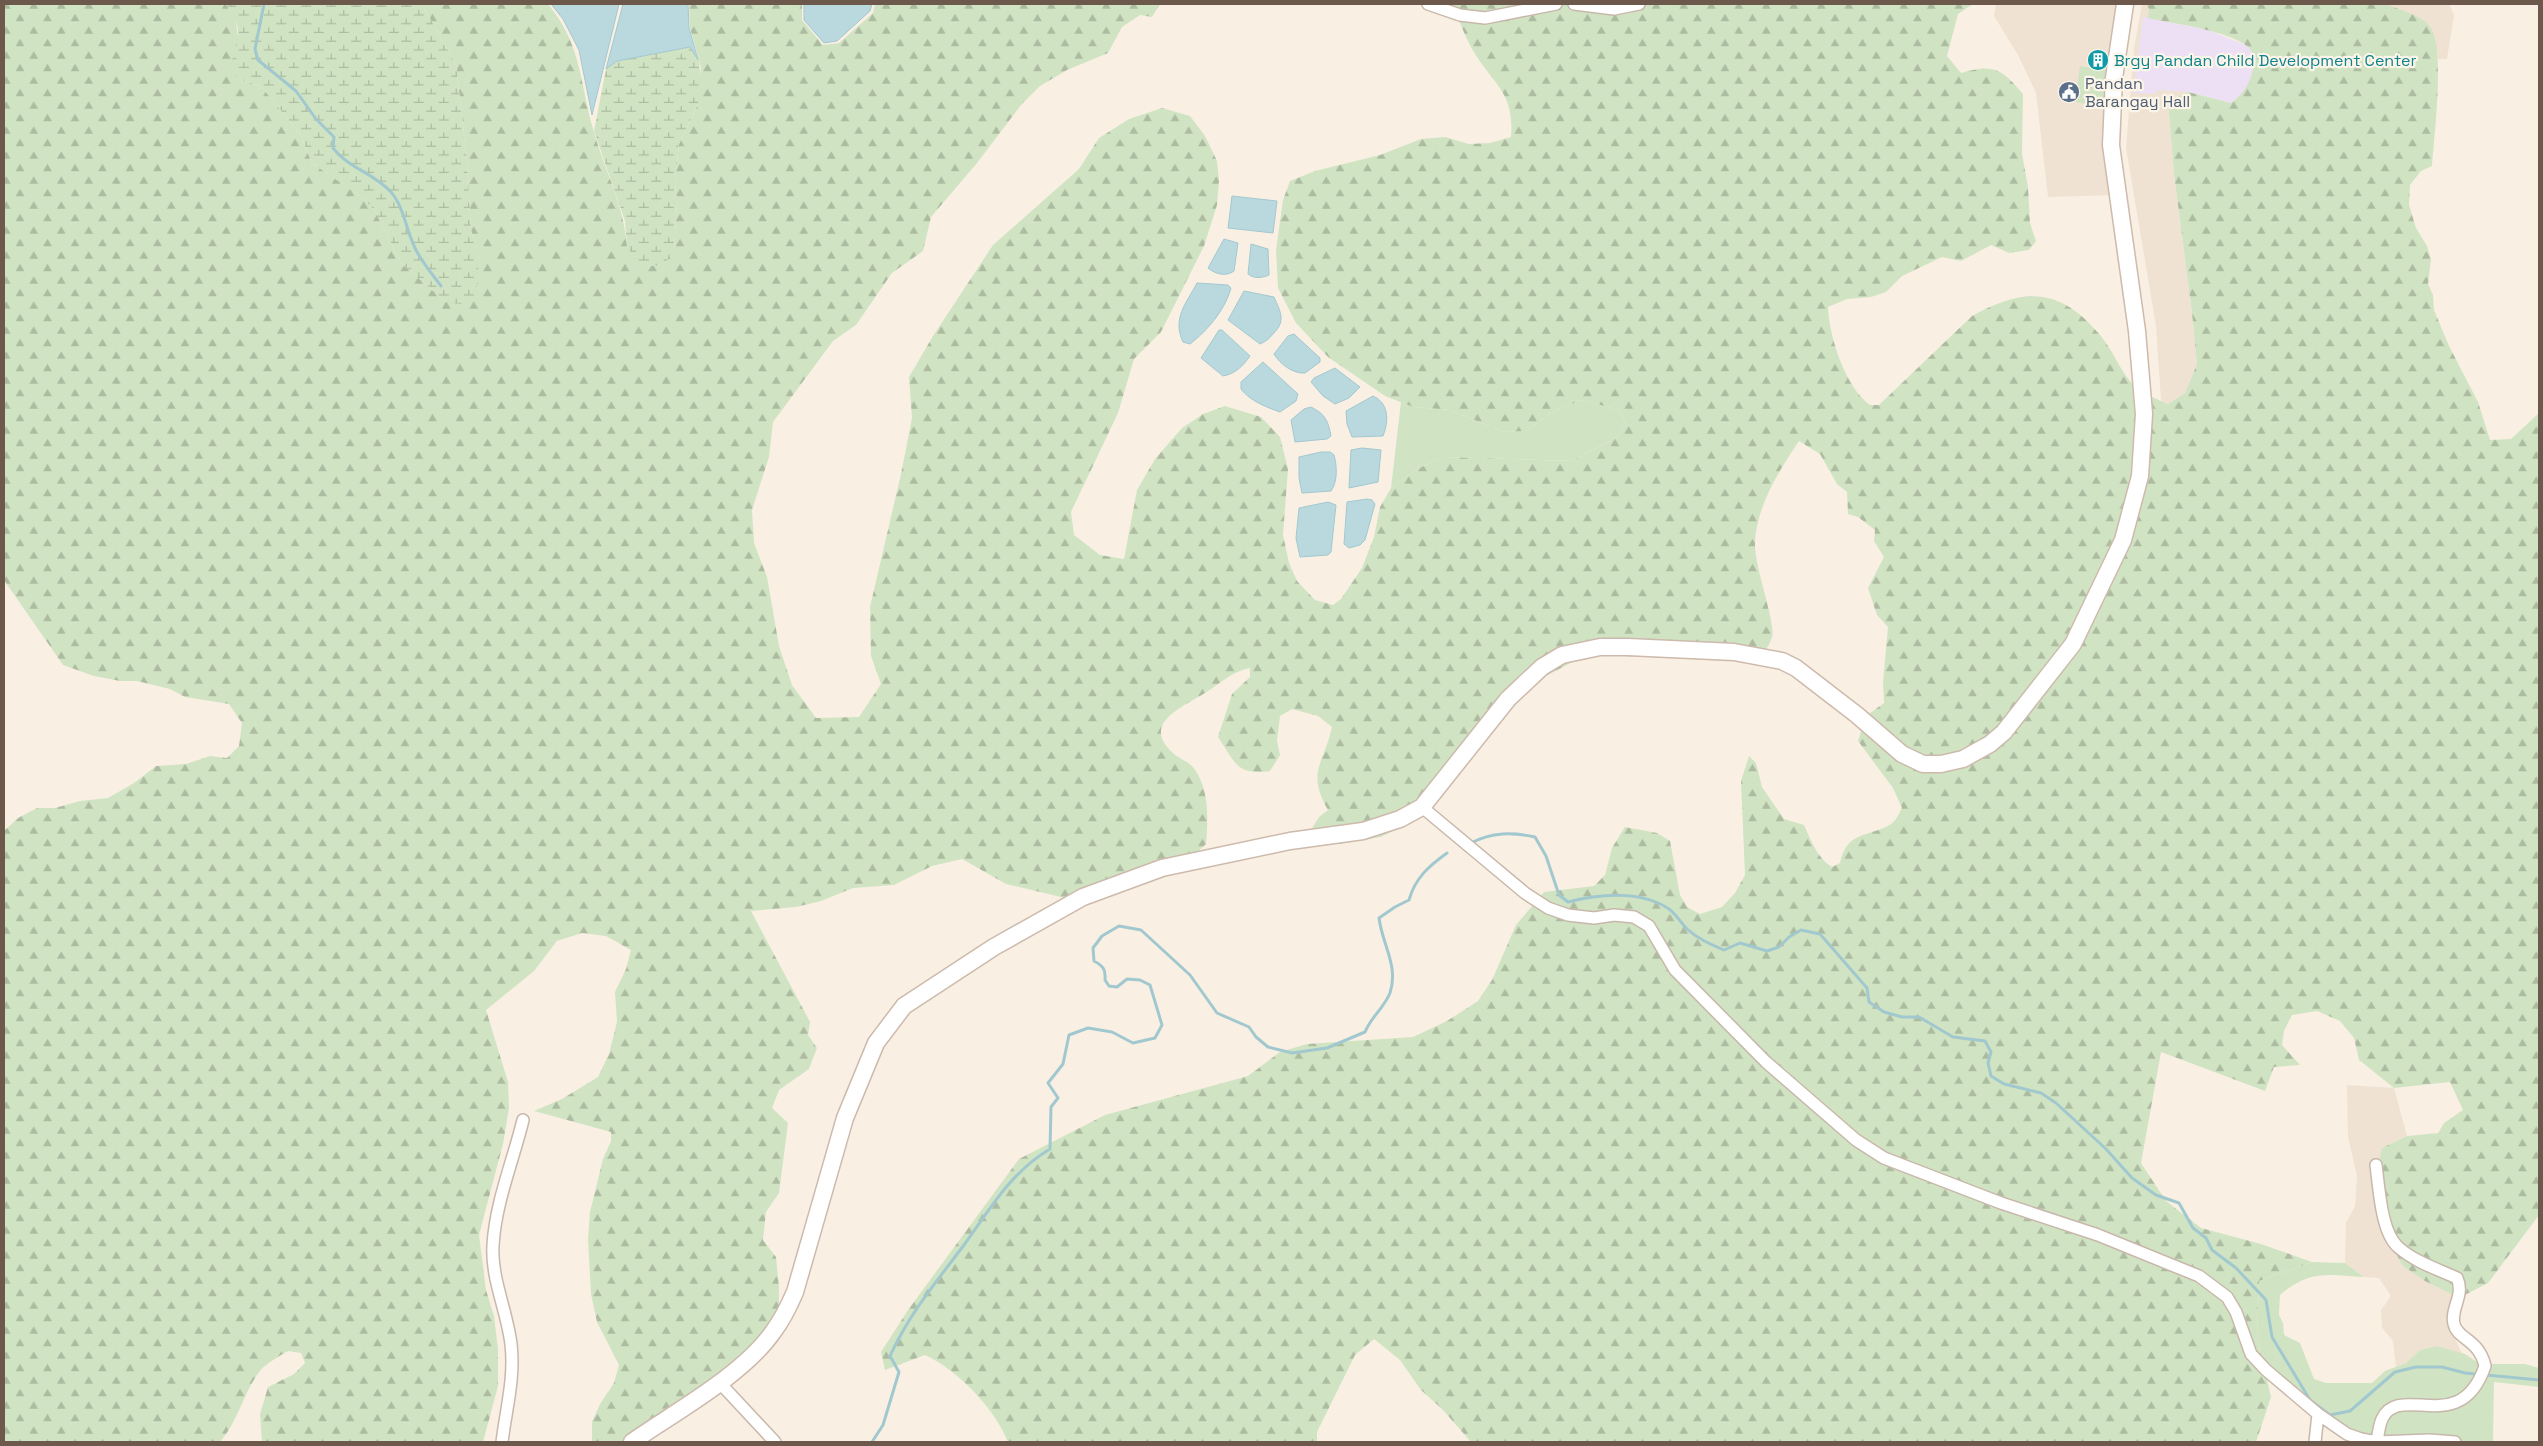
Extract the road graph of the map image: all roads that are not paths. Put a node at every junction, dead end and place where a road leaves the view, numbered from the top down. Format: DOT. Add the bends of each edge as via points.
graph roads {
  1 [pos="1428,4"];
  2 [pos="1556,4"];
  3 [pos="1574,4"];
  4 [pos="1639,4"];
  5 [pos="2125,4"];
  6 [pos="1422,807"];
  7 [pos="523,1120"];
  8 [pos="2376,1165"];
  9 [pos="719,1382"];
  10 [pos="2318,1414"];
  11 [pos="502,1442"];
  12 [pos="632,1442"];
  13 [pos="775,1442"];
  14 [pos="2315,1442"];
  15 [pos="2377,1442"];
  16 [pos="2455,1442"];
  1 -- 2 [label="street" via="1460,15 1485,18"];
  3 -- 4 [label="street" via="1614,8"];
  5 -- 6 [label="street" via="2114,78 2111,145 2137,331 2144,414 2140,476 2123,540 2073,644 2004,732 1963,759 1923,764 1902,754 1857,715 1782,661 1734,652 1600,647 1562,656 1529,678 1469,745"];
  6 -- 9 [label="street" via="1385,825 1363,831 1290,841 1162,868 1083,897 1019,932 904,1006 876,1043 845,1118 789,1306 774,1332 757,1351"];
  6 -- 10 [label="street" via="1525,893 1548,908 1568,915 1594,918 1634,917 1649,926 1675,970 1766,1062 1856,1140 1884,1158 2138,1250 2212,1284 2227,1297 2236,1312 2252,1354 2281,1384"];
  7 -- 11 [label="street" via="493,1246 512,1363 512,1387"];
  8 -- 15 [label="street" via="2380,1200 2389,1234 2406,1253 2457,1278 2460,1295 2453,1322 2456,1331 2478,1348 2485,1366 2474,1388 2461,1402 2449,1405 2402,1404 2391,1409 2382,1418"];
  9 -- 12 [label="street"];
  9 -- 13 [label="street"];
  10 -- 14 [label="street"];
  10 -- 15 [label="street" via="2347,1434"];
  15 -- 16 [label="street"];
}
